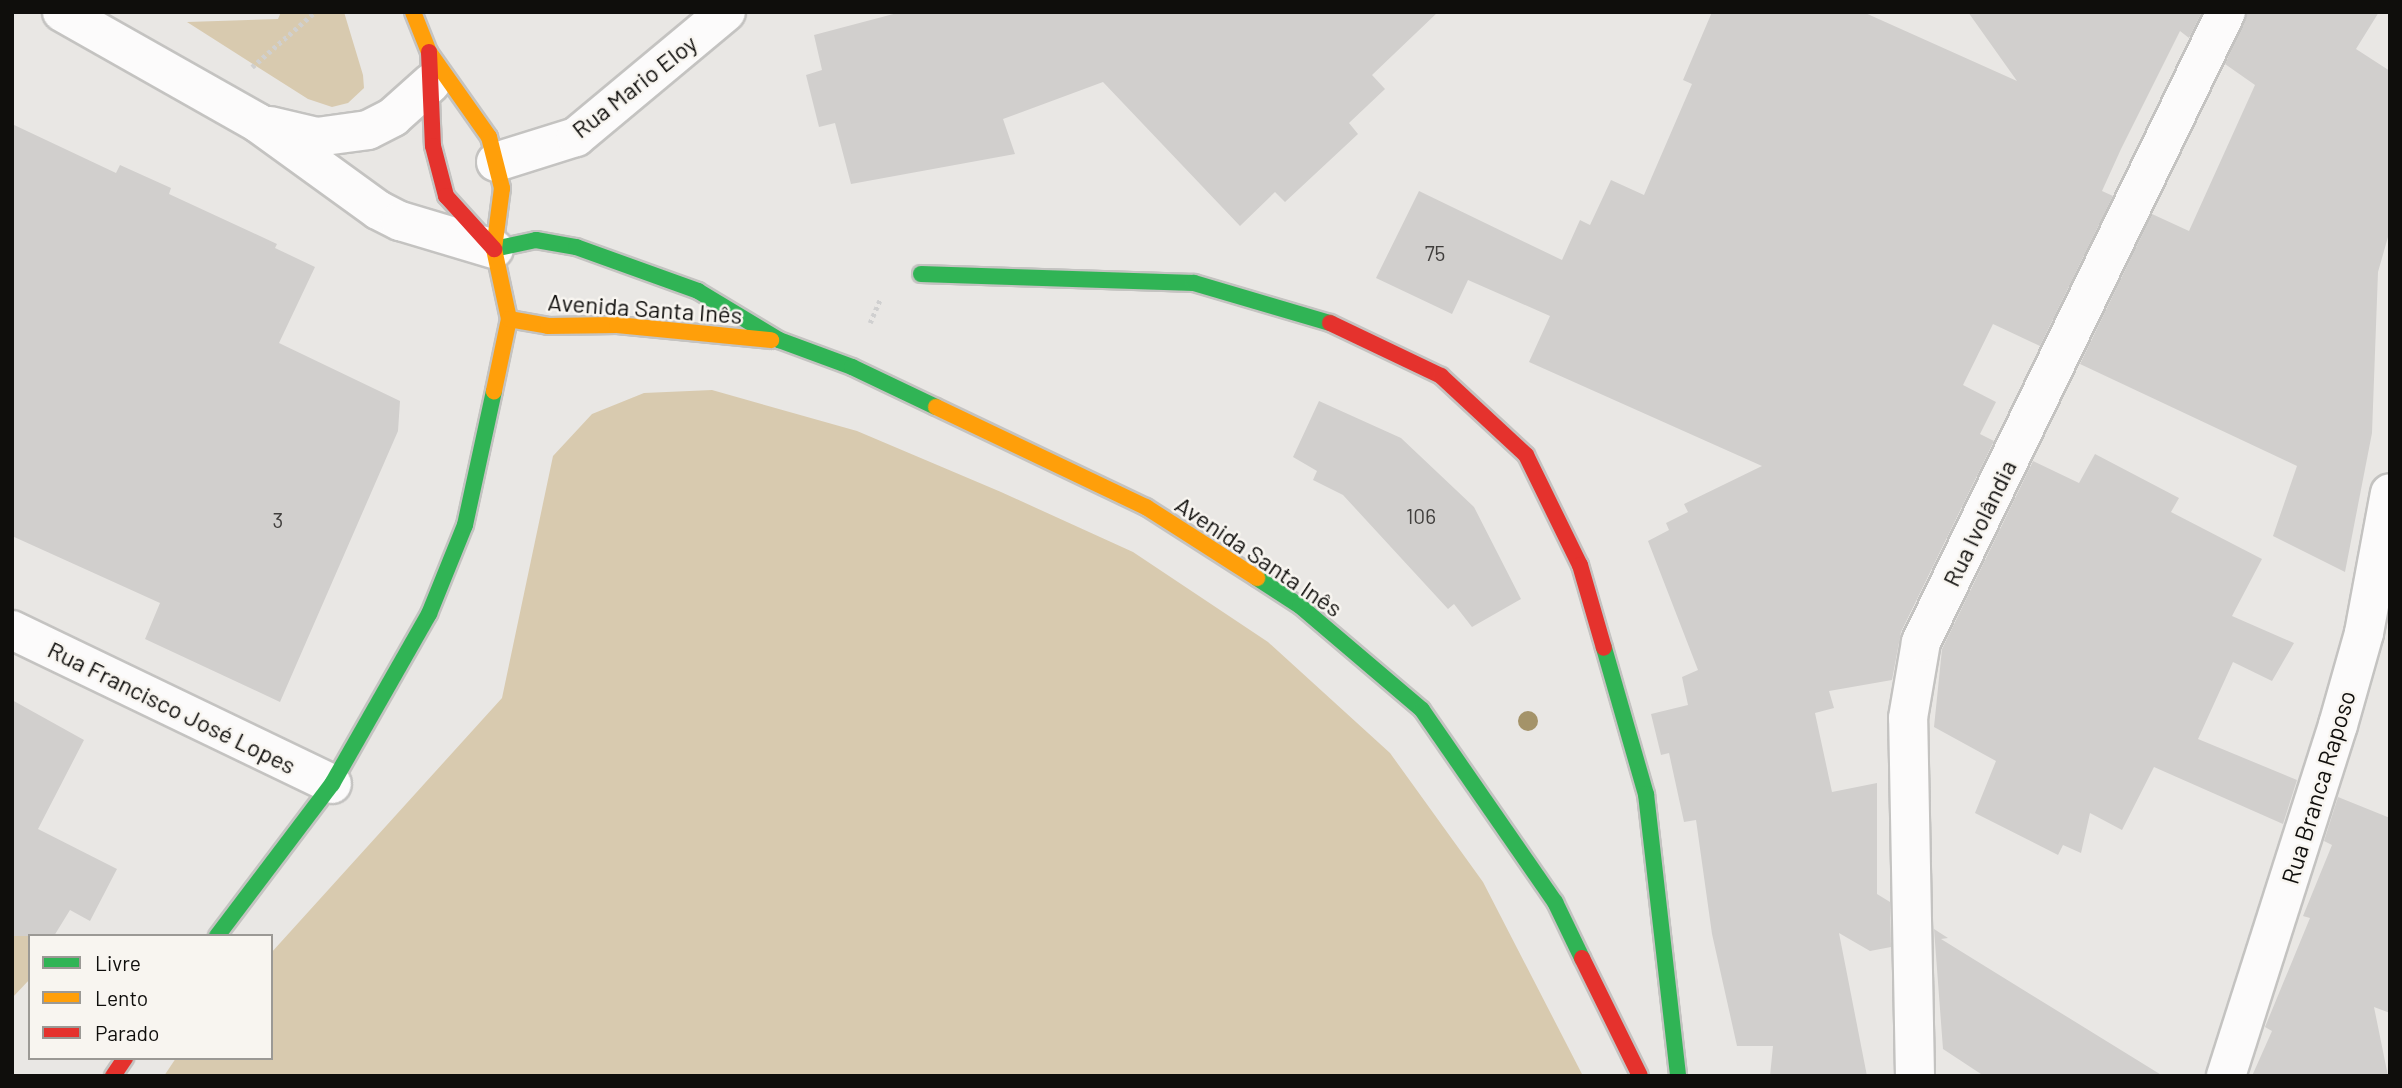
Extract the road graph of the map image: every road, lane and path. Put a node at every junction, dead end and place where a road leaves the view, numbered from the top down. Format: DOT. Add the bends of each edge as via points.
graph roads {
  1 [pos="62,12"];
  2 [pos="315,12"];
  3 [pos="413,12"];
  4 [pos="726,12"];
  5 [pos="2226,12"];
  6 [pos="430,68"];
  7 [pos="215,99"];
  8 [pos="258,122"];
  9 [pos="496,162"];
  10 [pos="494,249"];
  11 [pos="921,274"];
  12 [pos="509,319"];
  13 [pos="779,340"];
  14 [pos="852,367"];
  15 [pos="2390,493"];
  16 [pos="12,630"];
  17 [pos="332,784"];
  18 [pos="220,934"];
  19 [pos="124,1060"];
  20 [pos="113,1076"];
  21 [pos="1640,1076"];
  22 [pos="1678,1076"];
  23 [pos="1915,1076"];
  24 [pos="2225,1076"];
  1 -- 7 [label="street"];
  2 -- 7 [label="path"];
  3 -- 6 [label="main road"];
  4 -- 9 [label="street, Rua Mario Eloy" via="576,137"];
  5 -- 23 [label="street, Rua Ivolândia" via="1921,642 1908,718"];
  6 -- 8 [label="street" via="393,117 368,130 317,137"];
  6 -- 9 [label="main road" via="489,137"];
  6 -- 10 [label="main road" via="433,146 446,196"];
  7 -- 8 [label="street"];
  8 -- 10 [label="street" via="377,210"];
  9 -- 10 [label="main road" via="502,188"];
  10 -- 12 [label="main road"];
  10 -- 13 [label="main road, Avenida Santa Inês" via="536,240 576,247 698,291"];
  11 -- 14 [label="path" via="883,292"];
  11 -- 22 [label="main road" via="1194,283 1327,321 1441,376 1526,455 1580,565 1646,794"];
  12 -- 13 [label="main road, Avenida Santa Inês" via="548,326 617,325"];
  12 -- 17 [label="main road" via="465,525 429,614"];
  13 -- 14 [label="main road, Avenida Santa Inês"];
  14 -- 21 [label="main road, Avenida Santa Inês" via="1146,507 1300,606 1422,710 1555,902"];
  15 -- 24 [label="street, Rua Branca Raposo" via="2364,633 2346,699"];
  16 -- 17 [label="street, Rua Francisco José Lopes"];
  17 -- 18 [label="main road"];
  19 -- 20 [label="main road"];
}
